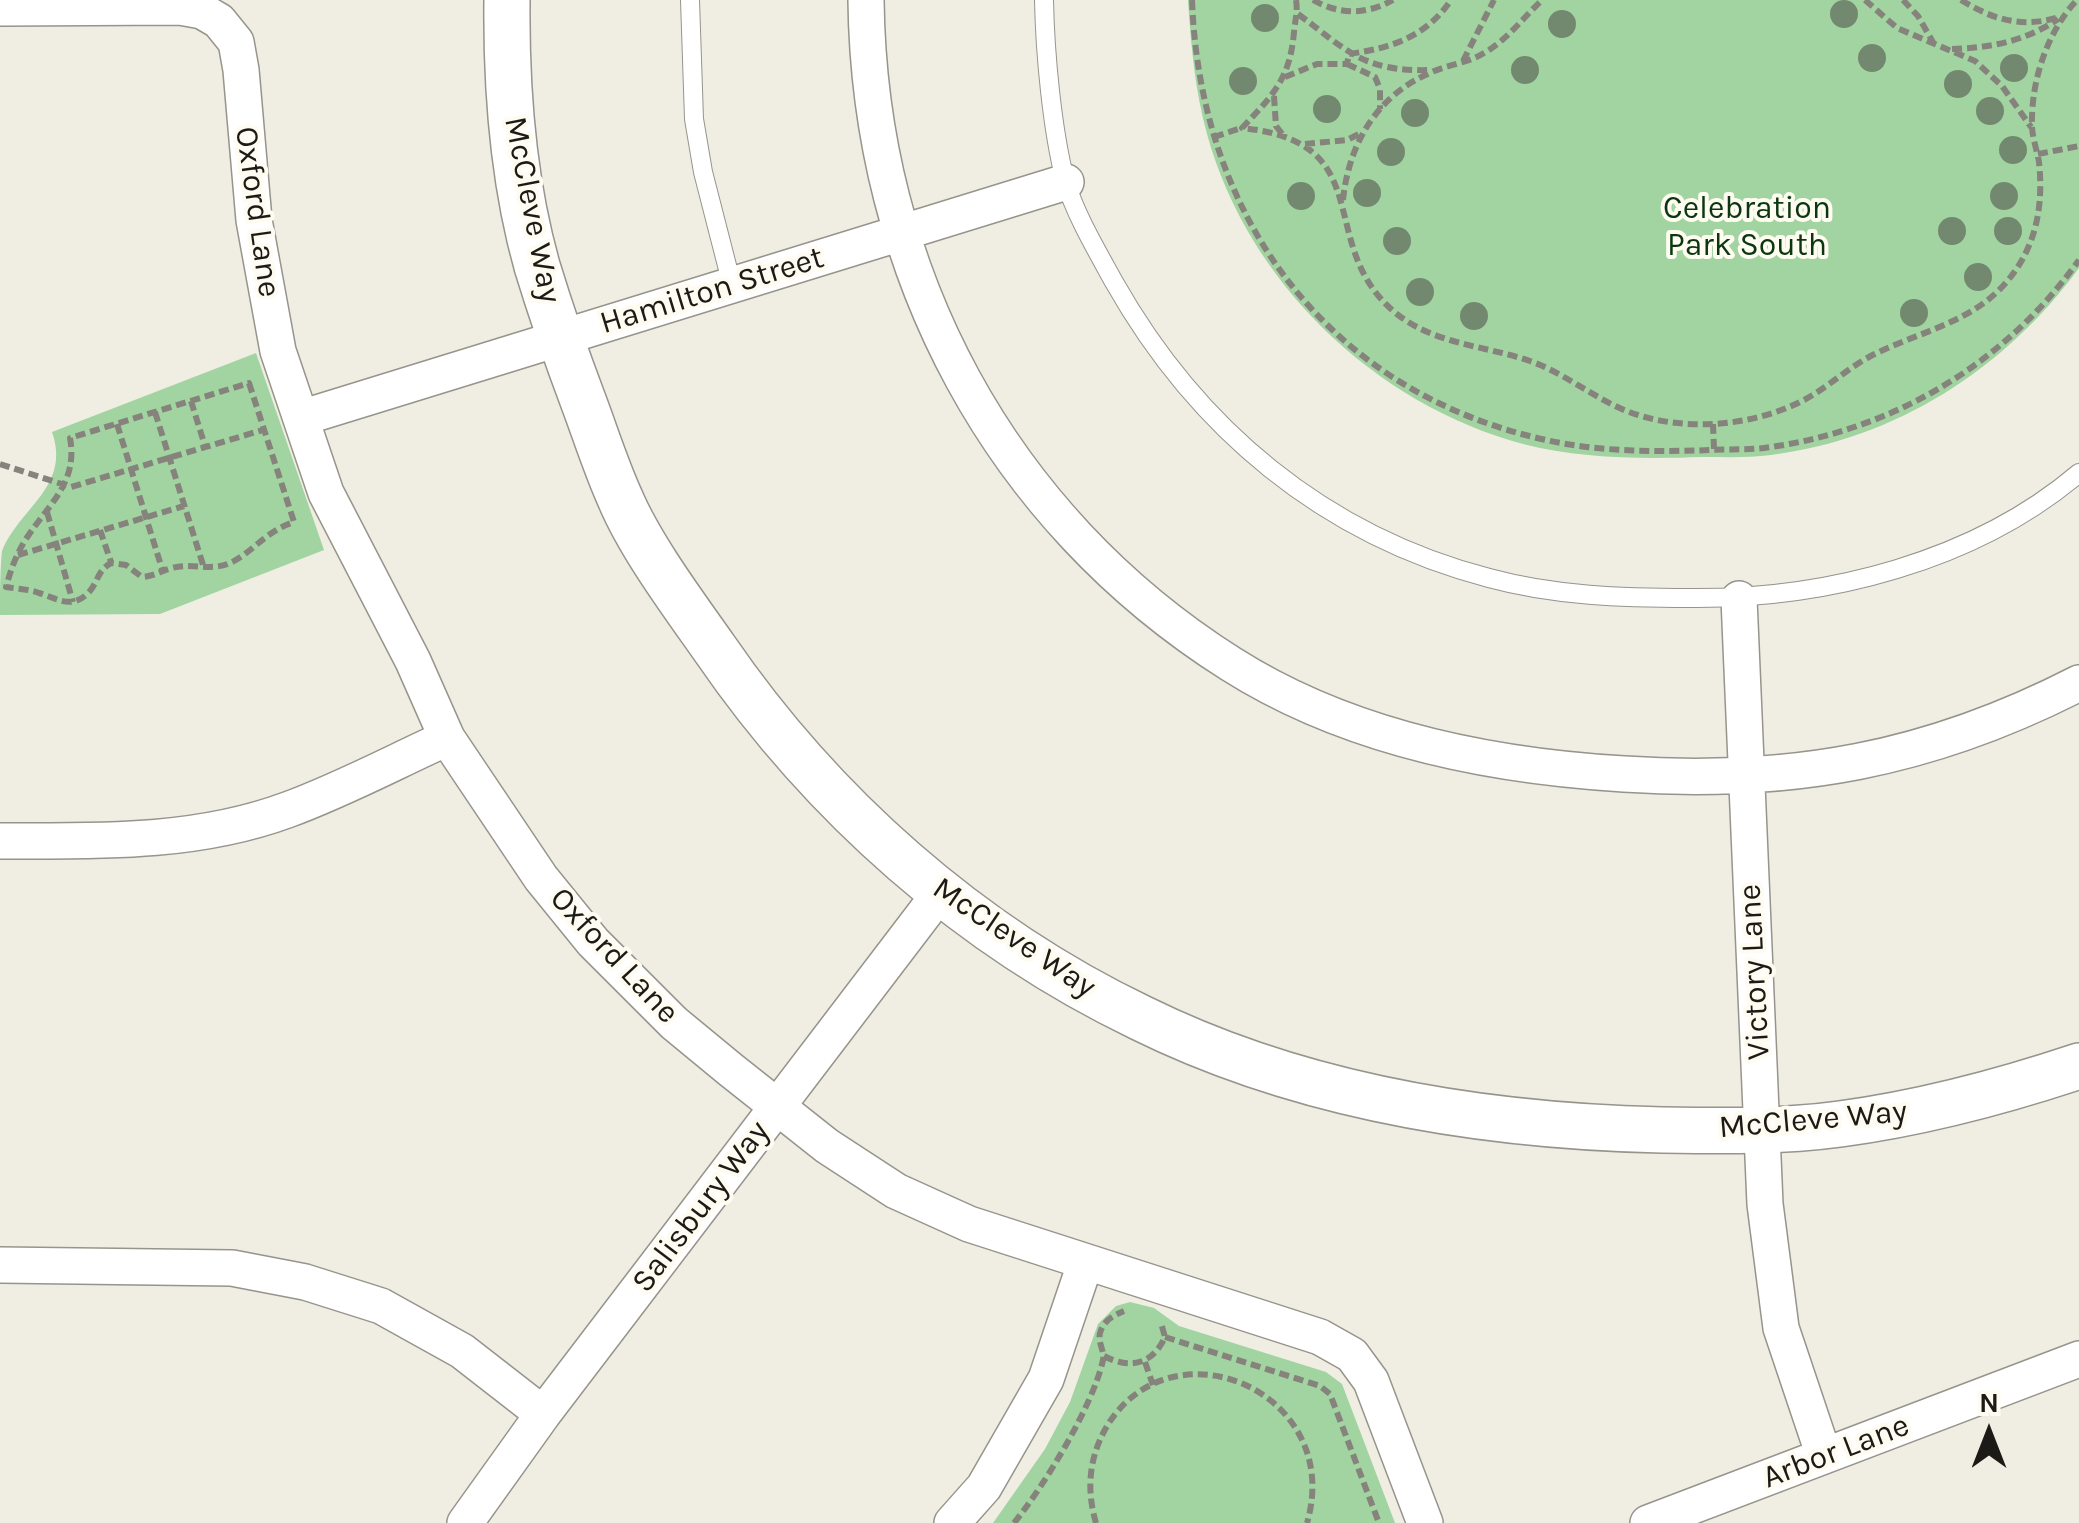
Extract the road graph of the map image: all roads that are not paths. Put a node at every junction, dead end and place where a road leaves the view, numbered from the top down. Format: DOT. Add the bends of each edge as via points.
graph roads {
  1 [pos="507,0"];
  2 [pos="690,0"];
  3 [pos="866,0"];
  4 [pos="1044,0"];
  5 [pos="0,8"];
  6 [pos="1066,182"];
  7 [pos="900,233"];
  8 [pos="732,285"];
  9 [pos="560,338"];
  10 [pos="301,418"];
  11 [pos="2079,473"];
  12 [pos="1739,599"];
  13 [pos="2079,683"];
  14 [pos="448,738"];
  15 [pos="1746,776"];
  16 [pos="0,840"];
  17 [pos="940,893"];
  18 [pos="2079,1066"];
  19 [pos="778,1106"];
  20 [pos="1762,1130"];
  21 [pos="0,1264"];
  22 [pos="1085,1264"];
  23 [pos="2079,1359"];
  24 [pos="543,1414"];
  25 [pos="1824,1456"];
  26 [pos="465,1523"];
  27 [pos="952,1523"];
  28 [pos="1425,1523"];
  29 [pos="1648,1523"];
  1 -- 9 [label="street, McCleve Way" via="517,160 536,260"];
  2 -- 8 [label="lane" via="694,118"];
  3 -- 7 [label="street" via="874,116"];
  4 -- 6 [label="lane"];
  5 -- 10 [label="street, Oxford Lane" via="180,7 202,11 236,42 254,220 278,351"];
  6 -- 7 [label="street, Hamilton Street"];
  6 -- 12 [label="lane" via="1101,258 1163,358 1242,448 1347,522 1489,578 1573,594"];
  7 -- 8 [label="street, Hamilton Street"];
  7 -- 15 [label="street" via="959,373 1043,501 1103,564 1232,665 1375,730 1463,754 1565,771"];
  8 -- 9 [label="street, Hamilton Street"];
  9 -- 10 [label="street, Hamilton Street"];
  9 -- 17 [label="street, McCleve Way" via="622,502 701,630 808,768"];
  10 -- 14 [label="street, Oxford Lane" via="326,493"];
  11 -- 12 [label="lane" via="2008,522 1951,549 1880,574"];
  12 -- 15 [label="street, Victory Lane"];
  13 -- 15 [label="street" via="1976,730 1902,752 1827,770"];
  14 -- 16 [label="street" via="286,811 199,833 123,842"];
  14 -- 19 [label="street, Oxford Lane" via="530,862 593,942 674,1023"];
  15 -- 20 [label="street, Victory Lane"];
  17 -- 19 [label="street, Salisbury Way"];
  17 -- 20 [label="street, McCleve Way" via="1062,975 1142,1019 1322,1085 1510,1121"];
  18 -- 20 [label="street, McCleve Way" via="1932,1108"];
  19 -- 22 [label="street, Oxford Lane" via="896,1191"];
  19 -- 24 [label="street, Salisbury Way"];
  20 -- 25 [label="street, Victory Lane" via="1764,1204 1781,1328"];
  21 -- 24 [label="street" via="232,1268 304,1282 381,1306 462,1351"];
  22 -- 27 [label="street" via="1046,1379 984,1487"];
  22 -- 28 [label="street, Oxford Lane" via="1320,1337 1352,1356 1371,1381"];
  23 -- 25 [label="street, Arbor Lane"];
  24 -- 26 [label="street, Salisbury Way"];
  25 -- 29 [label="street, Arbor Lane"];
}
